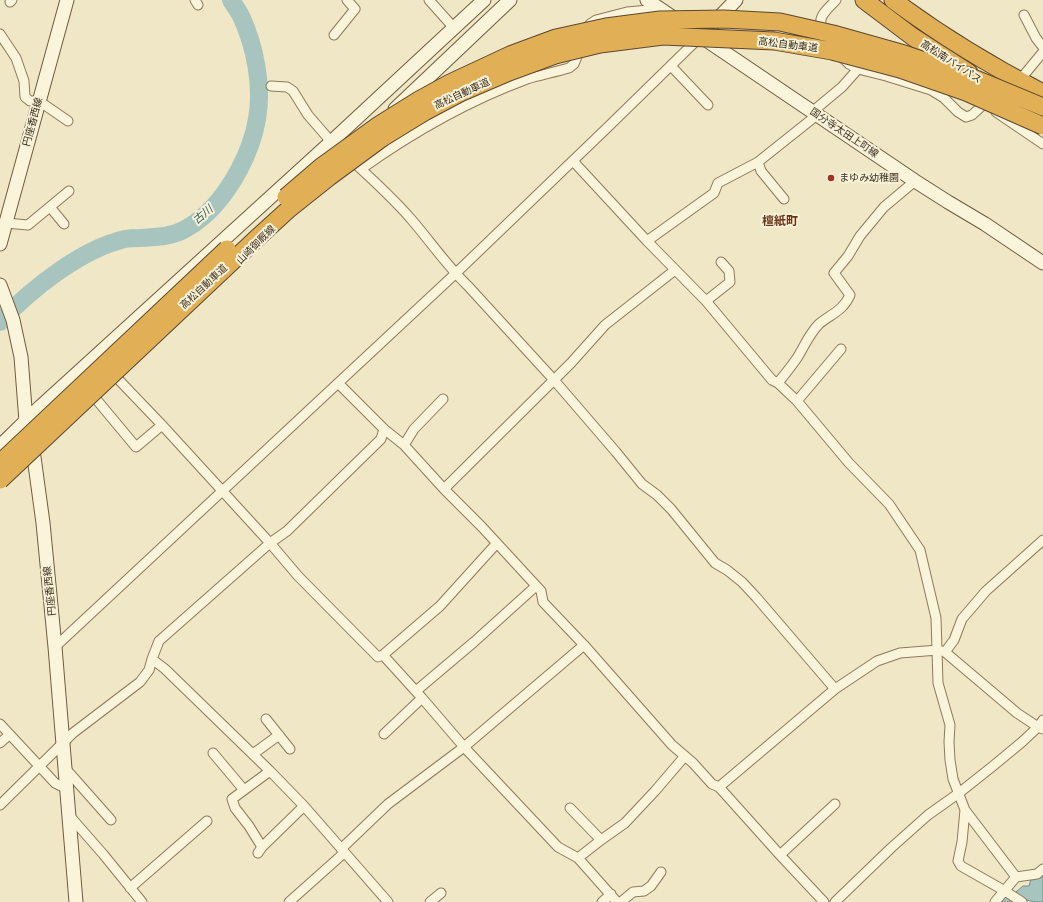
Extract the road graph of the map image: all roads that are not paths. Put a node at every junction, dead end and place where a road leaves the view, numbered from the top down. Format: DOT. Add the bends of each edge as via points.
graph roads {
  1 [pos="67,0"];
  2 [pos="347,0"];
  3 [pos="429,0"];
  4 [pos="484,0"];
  5 [pos="510,0"];
  6 [pos="647,0"];
  7 [pos="736,0"];
  8 [pos="836,0"];
  9 [pos="864,0"];
  10 [pos="893,0"];
  11 [pos="660,9"];
  12 [pos="1024,15"];
  13 [pos="454,28"];
  14 [pos="0,34"];
  15 [pos="334,35"];
  16 [pos="700,37"];
  17 [pos="913,37"];
  18 [pos="1043,47"];
  19 [pos="1043,52"];
  20 [pos="671,66"];
  21 [pos="858,69"];
  22 [pos="1020,81"];
  23 [pos="271,86"];
  24 [pos="1043,88"];
  25 [pos="1043,93"];
  26 [pos="39,101"];
  27 [pos="984,104"];
  28 [pos="708,105"];
  29 [pos="1043,107"];
  30 [pos="815,114"];
  31 [pos="1043,117"];
  32 [pos="68,121"];
  33 [pos="1043,126"];
  34 [pos="331,142"];
  35 [pos="1043,144"];
  36 [pos="345,155"];
  37 [pos="573,161"];
  38 [pos="758,162"];
  39 [pos="361,169"];
  40 [pos="914,181"];
  41 [pos="69,192"];
  42 [pos="784,199"];
  43 [pos="50,207"];
  44 [pos="6,223"];
  45 [pos="64,224"];
  46 [pos="647,241"];
  47 [pos="0,244"];
  48 [pos="721,262"];
  49 [pos="1043,263"];
  50 [pos="675,270"];
  51 [pos="455,274"];
  52 [pos="0,285"];
  53 [pos="706,301"];
  54 [pos="841,349"];
  55 [pos="118,379"];
  56 [pos="554,380"];
  57 [pos="338,383"];
  58 [pos="778,383"];
  59 [pos="442,398"];
  60 [pos="96,400"];
  61 [pos="796,401"];
  62 [pos="26,421"];
  63 [pos="162,425"];
  64 [pos="384,429"];
  65 [pos="404,445"];
  66 [pos="0,446"];
  67 [pos="34,457"];
  68 [pos="0,463"];
  69 [pos="0,480"];
  70 [pos="0,487"];
  71 [pos="444,489"];
  72 [pos="222,491"];
  73 [pos="1043,540"];
  74 [pos="270,543"];
  75 [pos="497,543"];
  76 [pos="536,586"];
  77 [pos="584,645"];
  78 [pos="55,647"];
  79 [pos="942,651"];
  80 [pos="383,655"];
  81 [pos="152,659"];
  82 [pos="836,689"];
  83 [pos="416,691"];
  84 [pos="422,698"];
  85 [pos="266,719"];
  86 [pos="0,724"];
  87 [pos="1041,726"];
  88 [pos="384,734"];
  89 [pos="10,735"];
  90 [pos="279,735"];
  91 [pos="0,743"];
  92 [pos="63,743"];
  93 [pos="464,747"];
  94 [pos="290,749"];
  95 [pos="213,753"];
  96 [pos="253,754"];
  97 [pos="685,756"];
  98 [pos="40,767"];
  99 [pos="65,768"];
  100 [pos="270,771"];
  101 [pos="66,787"];
  102 [pos="719,787"];
  103 [pos="244,790"];
  104 [pos="959,793"];
  105 [pos="835,804"];
  106 [pos="0,805"];
  107 [pos="304,806"];
  108 [pos="570,808"];
  109 [pos="965,810"];
  110 [pos="68,814"];
  111 [pos="111,820"];
  112 [pos="207,821"];
  113 [pos="601,840"];
  114 [pos="342,851"];
  115 [pos="780,855"];
  116 [pos="578,858"];
  117 [pos="1043,869"];
  118 [pos="661,872"];
  119 [pos="1016,876"];
  120 [pos="130,888"];
  121 [pos="441,893"];
  122 [pos="1009,893"];
  123 [pos="611,894"];
  124 [pos="76,902"];
  125 [pos="142,902"];
  126 [pos="289,902"];
  127 [pos="388,902"];
  128 [pos="430,902"];
  129 [pos="602,902"];
  130 [pos="617,902"];
  131 [pos="621,902"];
  132 [pos="824,902"];
  133 [pos="835,902"];
  134 [pos="995,902"];
  135 [pos="1022,902"];
  1 -- 26 [label="main road, 円座香西線"];
  2 -- 15 [label="street" via="355,9"];
  3 -- 13 [label="street"];
  4 -- 13 [label="main road"];
  5 -- 36 [label="main road, 山崎御厩線"];
  6 -- 11 [label="main road, 国分寺太田上町線"];
  7 -- 16 [label="main road"];
  8 -- 21 [label="street" via="823,15 821,25 843,59"];
  9 -- 17 [label="highway, 高松南バイパス"];
  10 -- 22 [label="highway, 高松南バイパス" via="936,30"];
  11 -- 16 [label="main road, 国分寺太田上町線"];
  11 -- 39 [label="street" via="627,12 596,20 590,24 574,64 569,68 503,88 467,105 432,122"];
  12 -- 18 [label="street"];
  13 -- 34 [label="main road"];
  14 -- 26 [label="street" via="16,58 24,81 25,97 30,101"];
  16 -- 20 [label="street"];
  16 -- 30 [label="main road, 国分寺太田上町線"];
  17 -- 27 [label="street" via="933,60"];
  17 -- 31 [label="highway, 高松南バイパス" via="1004,96"];
  19 -- 22 [label="street"];
  20 -- 28 [label="street"];
  20 -- 37 [label="street"];
  21 -- 27 [label="street" via="931,90 966,117"];
  21 -- 30 [label="street"];
  22 -- 24 [label="highway"];
  22 -- 25 [label="highway, 高松南バイパス"];
  23 -- 34 [label="street" via="287,87 293,91 308,115"];
  26 -- 32 [label="street"];
  26 -- 44 [label="main road, 円座香西線"];
  27 -- 35 [label="street"];
  29 -- 68 [label="highway, 高松自動車道, bridge" via="971,77 904,54 780,22 724,19 660,20 606,27 556,38 510,55 419,100 321,167 248,231"];
  30 -- 38 [label="street"];
  30 -- 40 [label="main road, 国分寺太田上町線"];
  33 -- 69 [label="highway, 高松自動車道, bridge" via="966,92 900,69 832,51 774,41 662,36 600,44 555,55 460,93 382,138 329,177 256,239"];
  34 -- 36 [label="street"];
  34 -- 62 [label="main road"];
  36 -- 39 [label="street"];
  36 -- 55 [label="main road, 山崎御厩線" via="198,303"];
  37 -- 46 [label="street"];
  37 -- 51 [label="street"];
  38 -- 42 [label="street" via="761,172"];
  38 -- 46 [label="street" via="718,183 714,193"];
  39 -- 51 [label="street" via="400,207"];
  40 -- 49 [label="main road, 国分寺太田上町線"];
  40 -- 58 [label="street" via="884,207 834,273 850,295 847,302 819,324"];
  41 -- 43 [label="street"];
  43 -- 44 [label="street" via="28,226"];
  43 -- 45 [label="street"];
  44 -- 47 [label="main road, 円座香西線"];
  46 -- 50 [label="street"];
  48 -- 53 [label="street" via="729,271 730,282"];
  50 -- 53 [label="street"];
  50 -- 56 [label="street" via="605,325"];
  51 -- 56 [label="street"];
  51 -- 57 [label="street"];
  52 -- 62 [label="main road, 円座香西線" via="13,320 21,357"];
  53 -- 58 [label="street" via="772,380"];
  54 -- 61 [label="street"];
  55 -- 60 [label="main road, 山崎御厩線"];
  55 -- 63 [label="street"];
  56 -- 71 [label="street"];
  56 -- 82 [label="street" via="642,484 672,509 715,563 742,582"];
  57 -- 64 [label="street"];
  57 -- 72 [label="street"];
  58 -- 61 [label="street"];
  59 -- 65 [label="street" via="414,429"];
  60 -- 63 [label="street" via="136,447"];
  60 -- 67 [label="main road, 山崎御厩線"];
  61 -- 79 [label="street" via="849,463 890,504 920,550"];
  62 -- 66 [label="main road"];
  62 -- 67 [label="main road, 円座香西線"];
  63 -- 72 [label="street"];
  64 -- 65 [label="street"];
  64 -- 74 [label="street" via="381,439 288,531"];
  65 -- 71 [label="street"];
  67 -- 70 [label="main road, 山崎御厩線"];
  67 -- 78 [label="main road, 円座香西線"];
  71 -- 75 [label="street"];
  72 -- 74 [label="street"];
  72 -- 78 [label="street"];
  73 -- 79 [label="street" via="986,591 962,619 954,640"];
  74 -- 80 [label="street" via="298,576 378,658"];
  74 -- 81 [label="street" via="159,641"];
  75 -- 76 [label="street"];
  75 -- 80 [label="street" via="440,606"];
  76 -- 77 [label="street" via="543,602"];
  76 -- 83 [label="street"];
  77 -- 93 [label="street"];
  77 -- 97 [label="street"];
  78 -- 92 [label="main road, 円座香西線"];
  79 -- 82 [label="street" via="900,653 877,661"];
  79 -- 87 [label="street" via="1017,712"];
  79 -- 104 [label="street" via="938,683 950,725 950,760 953,779"];
  80 -- 83 [label="street"];
  81 -- 92 [label="street" via="149,670 140,682"];
  81 -- 96 [label="street"];
  82 -- 102 [label="street"];
  83 -- 84 [label="street"];
  84 -- 88 [label="street"];
  84 -- 93 [label="street"];
  85 -- 90 [label="street"];
  86 -- 89 [label="street"];
  87 -- 104 [label="street"];
  89 -- 91 [label="street"];
  89 -- 98 [label="street"];
  90 -- 94 [label="street"];
  90 -- 96 [label="street"];
  92 -- 98 [label="street"];
  92 -- 99 [label="main road, 円座香西線"];
  93 -- 114 [label="street" via="388,804"];
  93 -- 116 [label="street" via="558,847"];
  95 -- 103 [label="street"];
  96 -- 100 [label="street"];
  97 -- 102 [label="street" via="712,784"];
  97 -- 113 [label="street" via="625,823"];
  98 -- 101 [label="street" via="58,785"];
  98 -- 106 [label="street"];
  99 -- 101 [label="main road, 円座香西線"];
  99 -- 111 [label="street"];
  100 -- 103 [label="street"];
  100 -- 107 [label="street"];
  101 -- 110 [label="main road, 円座香西線"];
  102 -- 115 [label="street"];
  103 -- 107 [label="street" via="232,798 235,808 249,826 260,850"];
  104 -- 109 [label="street"];
  104 -- 133 [label="street" via="928,815"];
  105 -- 115 [label="street"];
  107 -- 114 [label="street"];
  108 -- 113 [label="street"];
  109 -- 119 [label="street"];
  109 -- 122 [label="street" via="958,861 961,866"];
  110 -- 120 [label="street"];
  110 -- 124 [label="main road, 円座香西線"];
  112 -- 120 [label="street"];
  113 -- 116 [label="street"];
  114 -- 126 [label="street"];
  114 -- 127 [label="street"];
  115 -- 132 [label="street"];
  116 -- 123 [label="street"];
  117 -- 119 [label="street" via="1037,874"];
  118 -- 131 [label="street" via="651,886 633,892"];
  119 -- 122 [label="street"];
  120 -- 125 [label="street"];
  121 -- 128 [label="street"];
  122 -- 134 [label="street"];
  122 -- 135 [label="street"];
  123 -- 129 [label="street"];
  123 -- 130 [label="street"];
}
